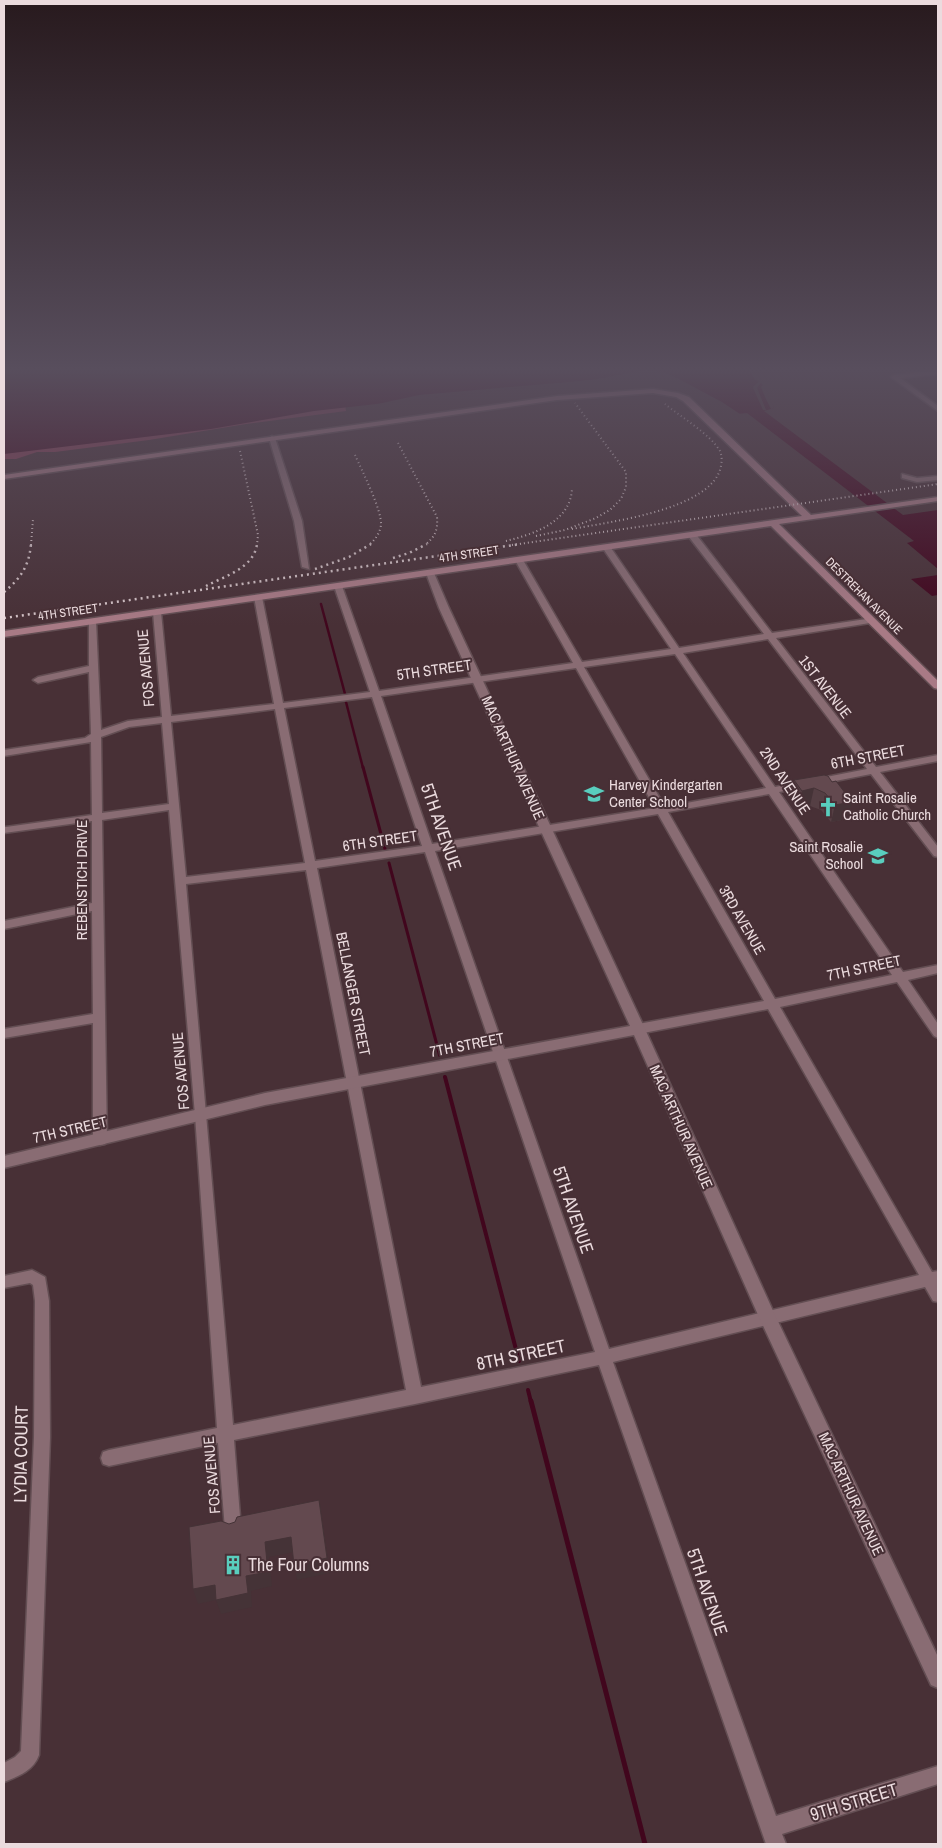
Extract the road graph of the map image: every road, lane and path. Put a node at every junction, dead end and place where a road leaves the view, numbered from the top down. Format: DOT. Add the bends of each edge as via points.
graph roads {
  1 [pos="160,454"];
  2 [pos="277,454"];
  3 [pos="744,454"];
  4 [pos="905,476"];
  5 [pos="4,477"];
  6 [pos="938,478"];
  7 [pos="938,499"];
  8 [pos="809,518"];
  9 [pos="772,523"];
  10 [pos="692,535"];
  11 [pos="606,547"];
  12 [pos="519,560"];
  13 [pos="306,567"];
  14 [pos="430,573"];
  15 [pos="338,586"];
  16 [pos="258,597"];
  17 [pos="157,612"];
  18 [pos="870,620"];
  19 [pos="92,621"];
  20 [pos="4,634"];
  21 [pos="769,637"];
  22 [pos="677,651"];
  23 [pos="580,665"];
  24 [pos="94,668"];
  25 [pos="478,679"];
  26 [pos="38,680"];
  27 [pos="938,686"];
  28 [pos="374,694"];
  29 [pos="278,706"];
  30 [pos="168,720"];
  31 [pos="96,736"];
  32 [pos="4,753"];
  33 [pos="938,758"];
  34 [pos="874,771"];
  35 [pos="773,791"];
  36 [pos="175,806"];
  37 [pos="662,810"];
  38 [pos="97,817"];
  39 [pos="6,830"];
  40 [pos="546,830"];
  41 [pos="429,849"];
  42 [pos="938,854"];
  43 [pos="312,866"];
  44 [pos="180,881"];
  45 [pos="97,906"];
  46 [pos="4,924"];
  47 [pos="938,969"];
  48 [pos="900,977"];
  49 [pos="772,1004"];
  50 [pos="98,1018"];
  51 [pos="638,1029"];
  52 [pos="938,1033"];
  53 [pos="4,1034"];
  54 [pos="500,1056"];
  55 [pos="353,1083"];
  56 [pos="201,1115"];
  57 [pos="100,1140"];
  58 [pos="4,1162"];
  59 [pos="933,1278"];
  60 [pos="4,1282"];
  61 [pos="938,1296"];
  62 [pos="767,1317"];
  63 [pos="604,1357"];
  64 [pos="415,1397"];
  65 [pos="224,1434"];
  66 [pos="109,1458"];
  67 [pos="233,1529"];
  68 [pos="938,1678"];
  69 [pos="4,1773"];
  70 [pos="938,1776"];
  71 [pos="773,1836"];
  1 -- 5 [label="main road"];
  2 -- 13 [label="street" via="298,520"];
  3 -- 8 [label="main road"];
  4 -- 6 [label="street" via="919,480"];
  7 -- 8 [label="main road, 4TH STREET"];
  8 -- 9 [label="main road, 4TH STREET"];
  9 -- 10 [label="main road, 4TH STREET"];
  9 -- 18 [label="main road, DESTREHAN AVENUE"];
  10 -- 11 [label="main road, 4TH STREET"];
  10 -- 21 [label="street, 1ST AVENUE"];
  11 -- 12 [label="main road, 4TH STREET"];
  11 -- 22 [label="street, 2ND AVENUE"];
  12 -- 14 [label="main road, 4TH STREET"];
  12 -- 23 [label="street, 3RD AVENUE"];
  14 -- 15 [label="main road, 4TH STREET"];
  14 -- 25 [label="street, MAC ARTHUR AVENUE"];
  15 -- 16 [label="main road, 4TH STREET"];
  15 -- 28 [label="street, 5TH AVENUE"];
  16 -- 17 [label="main road, 4TH STREET"];
  16 -- 29 [label="street, BELLANGER STREET"];
  17 -- 19 [label="main road, 4TH STREET"];
  17 -- 30 [label="street, FOS AVENUE"];
  18 -- 21 [label="street, 5TH STREET"];
  18 -- 27 [label="main road, DESTREHAN AVENUE"];
  19 -- 20 [label="main road, 4TH STREET"];
  19 -- 24 [label="street, REBENSTICH DRIVE"];
  21 -- 22 [label="street, 5TH STREET"];
  21 -- 34 [label="street, 1ST AVENUE"];
  22 -- 23 [label="street, 5TH STREET"];
  22 -- 35 [label="street, 2ND AVENUE"];
  23 -- 25 [label="street, 5TH STREET"];
  23 -- 37 [label="street, 3RD AVENUE"];
  24 -- 26 [label="street"];
  24 -- 31 [label="street, REBENSTICH DRIVE"];
  25 -- 28 [label="street, 5TH STREET"];
  25 -- 40 [label="street, MAC ARTHUR AVENUE"];
  28 -- 29 [label="street, 5TH STREET"];
  28 -- 41 [label="street, 5TH AVENUE"];
  29 -- 30 [label="street, 5TH STREET"];
  29 -- 43 [label="street, BELLANGER STREET"];
  30 -- 31 [label="street, 5TH STREET" via="128,724"];
  30 -- 36 [label="street, FOS AVENUE"];
  31 -- 32 [label="street, 5TH STREET" via="74,744"];
  31 -- 38 [label="street, REBENSTICH DRIVE"];
  33 -- 34 [label="street, 6TH STREET"];
  34 -- 35 [label="street, 6TH STREET"];
  34 -- 42 [label="street, 1ST AVENUE"];
  35 -- 37 [label="street, 6TH STREET"];
  35 -- 48 [label="street, 2ND AVENUE"];
  36 -- 38 [label="street"];
  36 -- 44 [label="street, FOS AVENUE"];
  37 -- 40 [label="street, 6TH STREET"];
  37 -- 49 [label="street, 3RD AVENUE"];
  38 -- 39 [label="street"];
  38 -- 45 [label="street, REBENSTICH DRIVE"];
  40 -- 41 [label="street, 6TH STREET"];
  40 -- 51 [label="street, MAC ARTHUR AVENUE"];
  41 -- 43 [label="street, 6TH STREET"];
  41 -- 54 [label="street, 5TH AVENUE"];
  43 -- 44 [label="street, 6TH STREET"];
  43 -- 55 [label="street, BELLANGER STREET"];
  44 -- 56 [label="street, FOS AVENUE"];
  45 -- 46 [label="street"];
  45 -- 50 [label="street, REBENSTICH DRIVE"];
  47 -- 48 [label="street, 7TH STREET"];
  48 -- 49 [label="street, 7TH STREET"];
  48 -- 52 [label="street, 2ND AVENUE"];
  49 -- 51 [label="street, 7TH STREET"];
  49 -- 59 [label="street, 3RD AVENUE"];
  50 -- 53 [label="street"];
  50 -- 57 [label="street, REBENSTICH DRIVE"];
  51 -- 54 [label="street, 7TH STREET"];
  51 -- 62 [label="street, MAC ARTHUR AVENUE"];
  54 -- 55 [label="street, 7TH STREET"];
  54 -- 63 [label="street, 5TH AVENUE"];
  55 -- 56 [label="street, 7TH STREET" via="264,1099"];
  55 -- 64 [label="street, BELLANGER STREET"];
  56 -- 57 [label="street, 7TH STREET"];
  56 -- 65 [label="street, FOS AVENUE"];
  57 -- 58 [label="street, 7TH STREET"];
  59 -- 61 [label="street, 3RD AVENUE"];
  59 -- 62 [label="street, 8TH STREET"];
  60 -- 69 [label="street, LYDIA COURT" via="32,1276 40,1282 42,1301 42,1437 30,1754 22,1764"];
  62 -- 63 [label="street, 8TH STREET"];
  62 -- 68 [label="street, MAC ARTHUR AVENUE"];
  63 -- 64 [label="street, 8TH STREET"];
  63 -- 71 [label="street, 5TH AVENUE"];
  64 -- 65 [label="street, 8TH STREET"];
  65 -- 66 [label="street, 8TH STREET"];
  65 -- 67 [label="street, FOS AVENUE"];
  70 -- 71 [label="street, 9TH STREET"];
}
